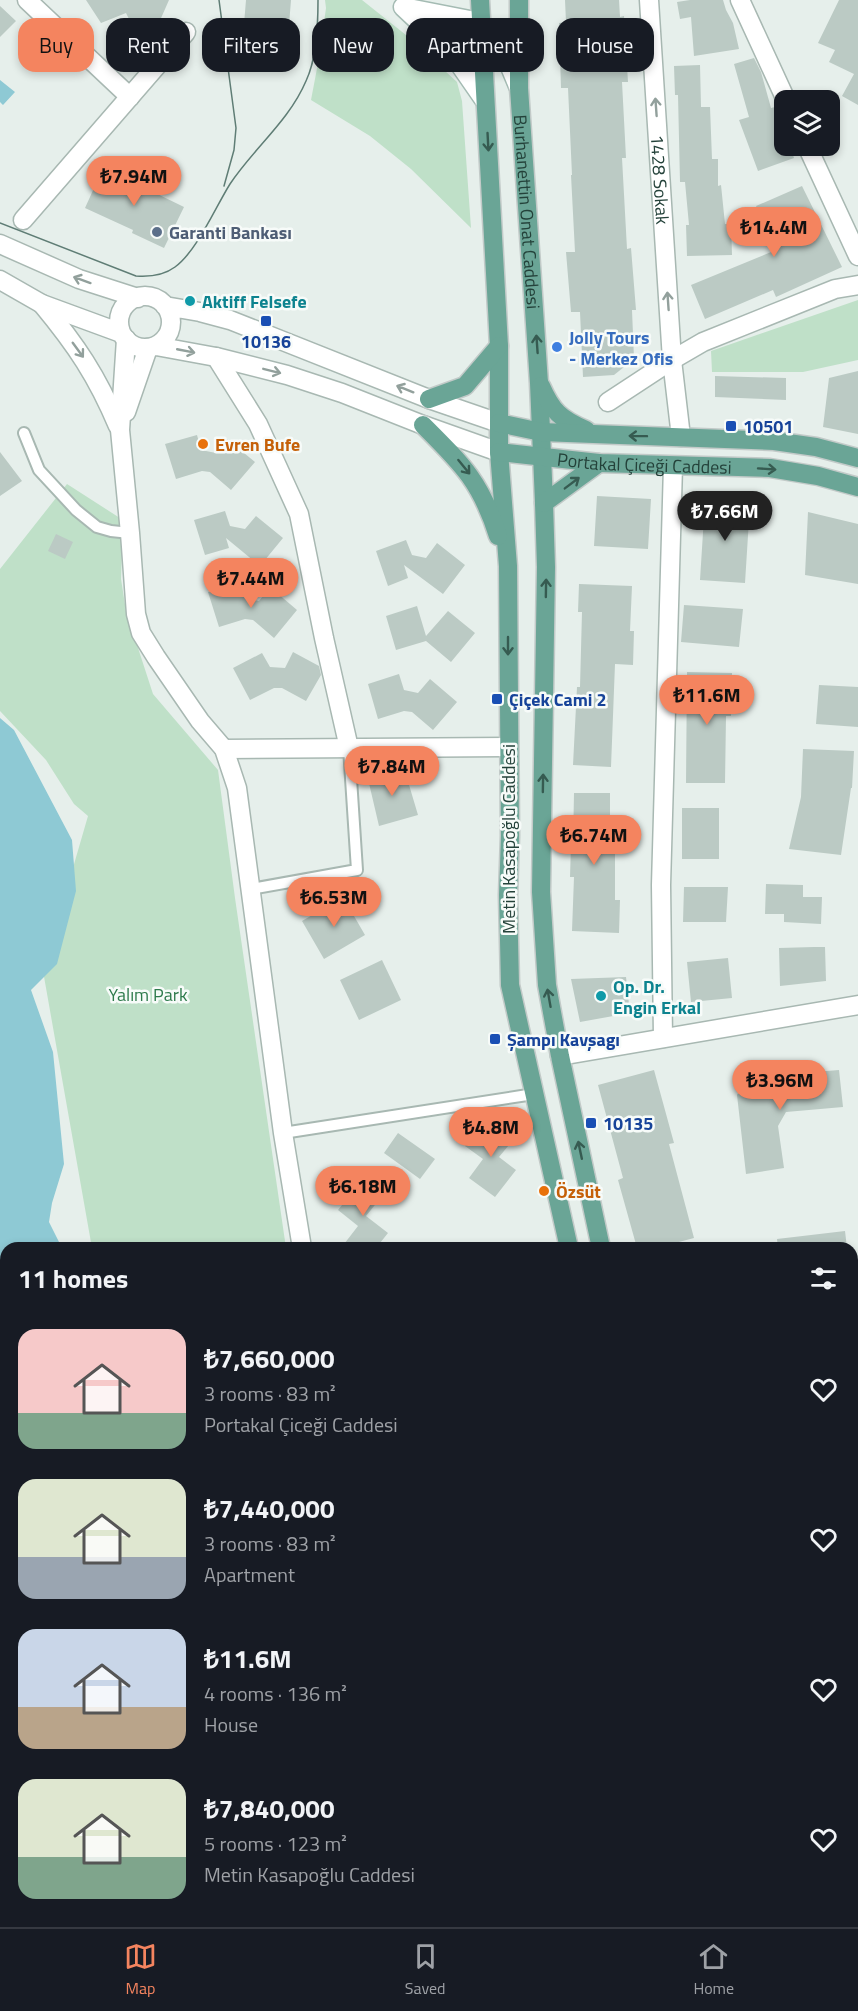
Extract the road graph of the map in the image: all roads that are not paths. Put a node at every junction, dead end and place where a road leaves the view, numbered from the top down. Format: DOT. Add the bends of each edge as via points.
graph roads {
  1 [pos="27,0"];
  2 [pos="438,0"];
  3 [pos="480,0"];
  4 [pos="519,0"];
  5 [pos="650,0"];
  6 [pos="740,0"];
  7 [pos="399,4"];
  8 [pos="462,18"];
  9 [pos="480,18"];
  10 [pos="152,72"];
  11 [pos="483,72"];
  12 [pos="512,72"];
  13 [pos="519,88"];
  14 [pos="781,90"];
  15 [pos="130,97"];
  16 [pos="485,101"];
  17 [pos="812,156"];
  18 [pos="23,220"];
  19 [pos="0,244"];
  20 [pos="858,256"];
  21 [pos="0,280"];
  22 [pos="858,285"];
  23 [pos="138,298"];
  24 [pos="42,304"];
  25 [pos="165,306"];
  26 [pos="123,336"];
  27 [pos="499,346"];
  28 [pos="152,347"];
  29 [pos="216,357"];
  30 [pos="672,360"];
  31 [pos="539,383"];
  32 [pos="429,399"];
  33 [pos="608,402"];
  34 [pos="499,423"];
  35 [pos="423,425"];
  36 [pos="541,428"];
  37 [pos="120,430"];
  38 [pos="24,433"];
  39 [pos="595,435"];
  40 [pos="681,437"];
  41 [pos="499,452"];
  42 [pos="541,457"];
  43 [pos="858,458"];
  44 [pos="599,463"];
  45 [pos="673,466"];
  46 [pos="858,487"];
  47 [pos="544,503"];
  48 [pos="130,533"];
  49 [pos="508,566"];
  50 [pos="508,747"];
  51 [pos="349,748"];
  52 [pos="224,749"];
  53 [pos="251,889"];
  54 [pos="858,1005"];
  55 [pos="663,1038"];
  56 [pos="560,1056"];
  57 [pos="534,1094"];
  58 [pos="283,1133"];
  59 [pos="301,1242"];
  60 [pos="568,1242"];
  61 [pos="600,1242"];
  1 -- 15 [label="street"];
  2 -- 7 [label="street"];
  3 -- 9 [label="main road, Burhanettin Onat Caddesi"];
  4 -- 13 [label="main road, Burhanettin Onat Caddesi"];
  30 -- 5 [label="street, 1428 Sokak, one-way"];
  6 -- 14 [label="street"];
  7 -- 8 [label="street"];
  7 -- 16 [label="street" via="451,52"];
  10 -- 15 [label="street"];
  11 -- 16 [label="main road, Burhanettin Onat Caddesi"];
  12 -- 13 [label="street"];
  31 -- 13 [label="main road, Burhanettin Onat Caddesi, one-way"];
  15 -- 18 [label="street"];
  16 -- 27 [label="main road, Burhanettin Onat Caddesi, one-way"];
  17 -- 20 [label="street"];
  23 -- 19 [label="street, one-way" via="79,279"];
  21 -- 24 [label="street"];
  22 -- 30 [label="street" via="824,293 703,342"];
  23 -- 25 [label="street" via="153,298"];
  23 -- 26 [label="street" via="122,312"];
  24 -- 26 [label="street"];
  24 -- 37 [label="street, one-way" via="88,364"];
  25 -- 28 [label="street" via="170,328 163,341"];
  32 -- 25 [label="street, one-way" via="230,320"];
  26 -- 28 [label="street" via="141,348"];
  26 -- 37 [label="street"];
  27 -- 32 [label="main road" via="465,386"];
  27 -- 34 [label="main road, Burhanettin Onat Caddesi"];
  28 -- 29 [label="street, one-way"];
  28 -- 37 [label="street"];
  29 -- 35 [label="street, one-way" via="287,375"];
  29 -- 51 [label="street" via="258,424 299,514"];
  30 -- 33 [label="street"];
  30 -- 40 [label="street, 1428 Sokak"];
  31 -- 36 [label="main road, Burhanettin Onat Caddesi"];
  31 -- 39 [label="main road" via="549,404 566,422"];
  32 -- 34 [label="street"];
  34 -- 36 [label="main road, Portakal Çiceği Caddesi"];
  34 -- 41 [label="main road, Metin Kasapoğlu Caddesi"];
  35 -- 41 [label="street"];
  35 -- 49 [label="main road, one-way" via="478,486 491,512"];
  36 -- 39 [label="main road, Portakal Çiceği Caddesi"];
  36 -- 42 [label="main road, Metin Kasapoğlu Caddesi"];
  37 -- 48 [label="street"];
  38 -- 48 [label="lane" via="39,470 76,510 97,527"];
  40 -- 39 [label="main road, Portakal Çiceği Caddesi, one-way"];
  40 -- 43 [label="main road, Portakal Çiceği Caddesi" via="774,441"];
  41 -- 42 [label="main road, Portakal Çiceği Caddesi"];
  41 -- 49 [label="main road, Metin Kasapoğlu Caddesi"];
  42 -- 44 [label="main road, Portakal Çiceği Caddesi"];
  42 -- 47 [label="main road, Metin Kasapoğlu Caddesi"];
  44 -- 45 [label="main road, Portakal Çiceği Caddesi"];
  47 -- 44 [label="main road, one-way"];
  45 -- 46 [label="main road, Portakal Çiceği Caddesi, one-way" via="770,468"];
  45 -- 55 [label="street" via="661,885"];
  56 -- 47 [label="main road, Metin Kasapoğlu Caddesi, one-way" via="547,985 542,892"];
  48 -- 52 [label="street" via="141,633 200,721"];
  49 -- 50 [label="main road, Metin Kasapoğlu Caddesi, one-way"];
  50 -- 51 [label="street"];
  50 -- 57 [label="main road, Metin Kasapoğlu Caddesi" via="510,985"];
  51 -- 52 [label="street"];
  51 -- 53 [label="lane" via="357,870"];
  52 -- 53 [label="street" via="237,788"];
  53 -- 58 [label="street"];
  54 -- 55 [label="street"];
  55 -- 56 [label="street"];
  61 -- 56 [label="main road, Metin Kasapoğlu Caddesi, one-way"];
  57 -- 58 [label="lane"];
  57 -- 60 [label="main road, Metin Kasapoğlu Caddesi"];
  58 -- 59 [label="street"];
}
